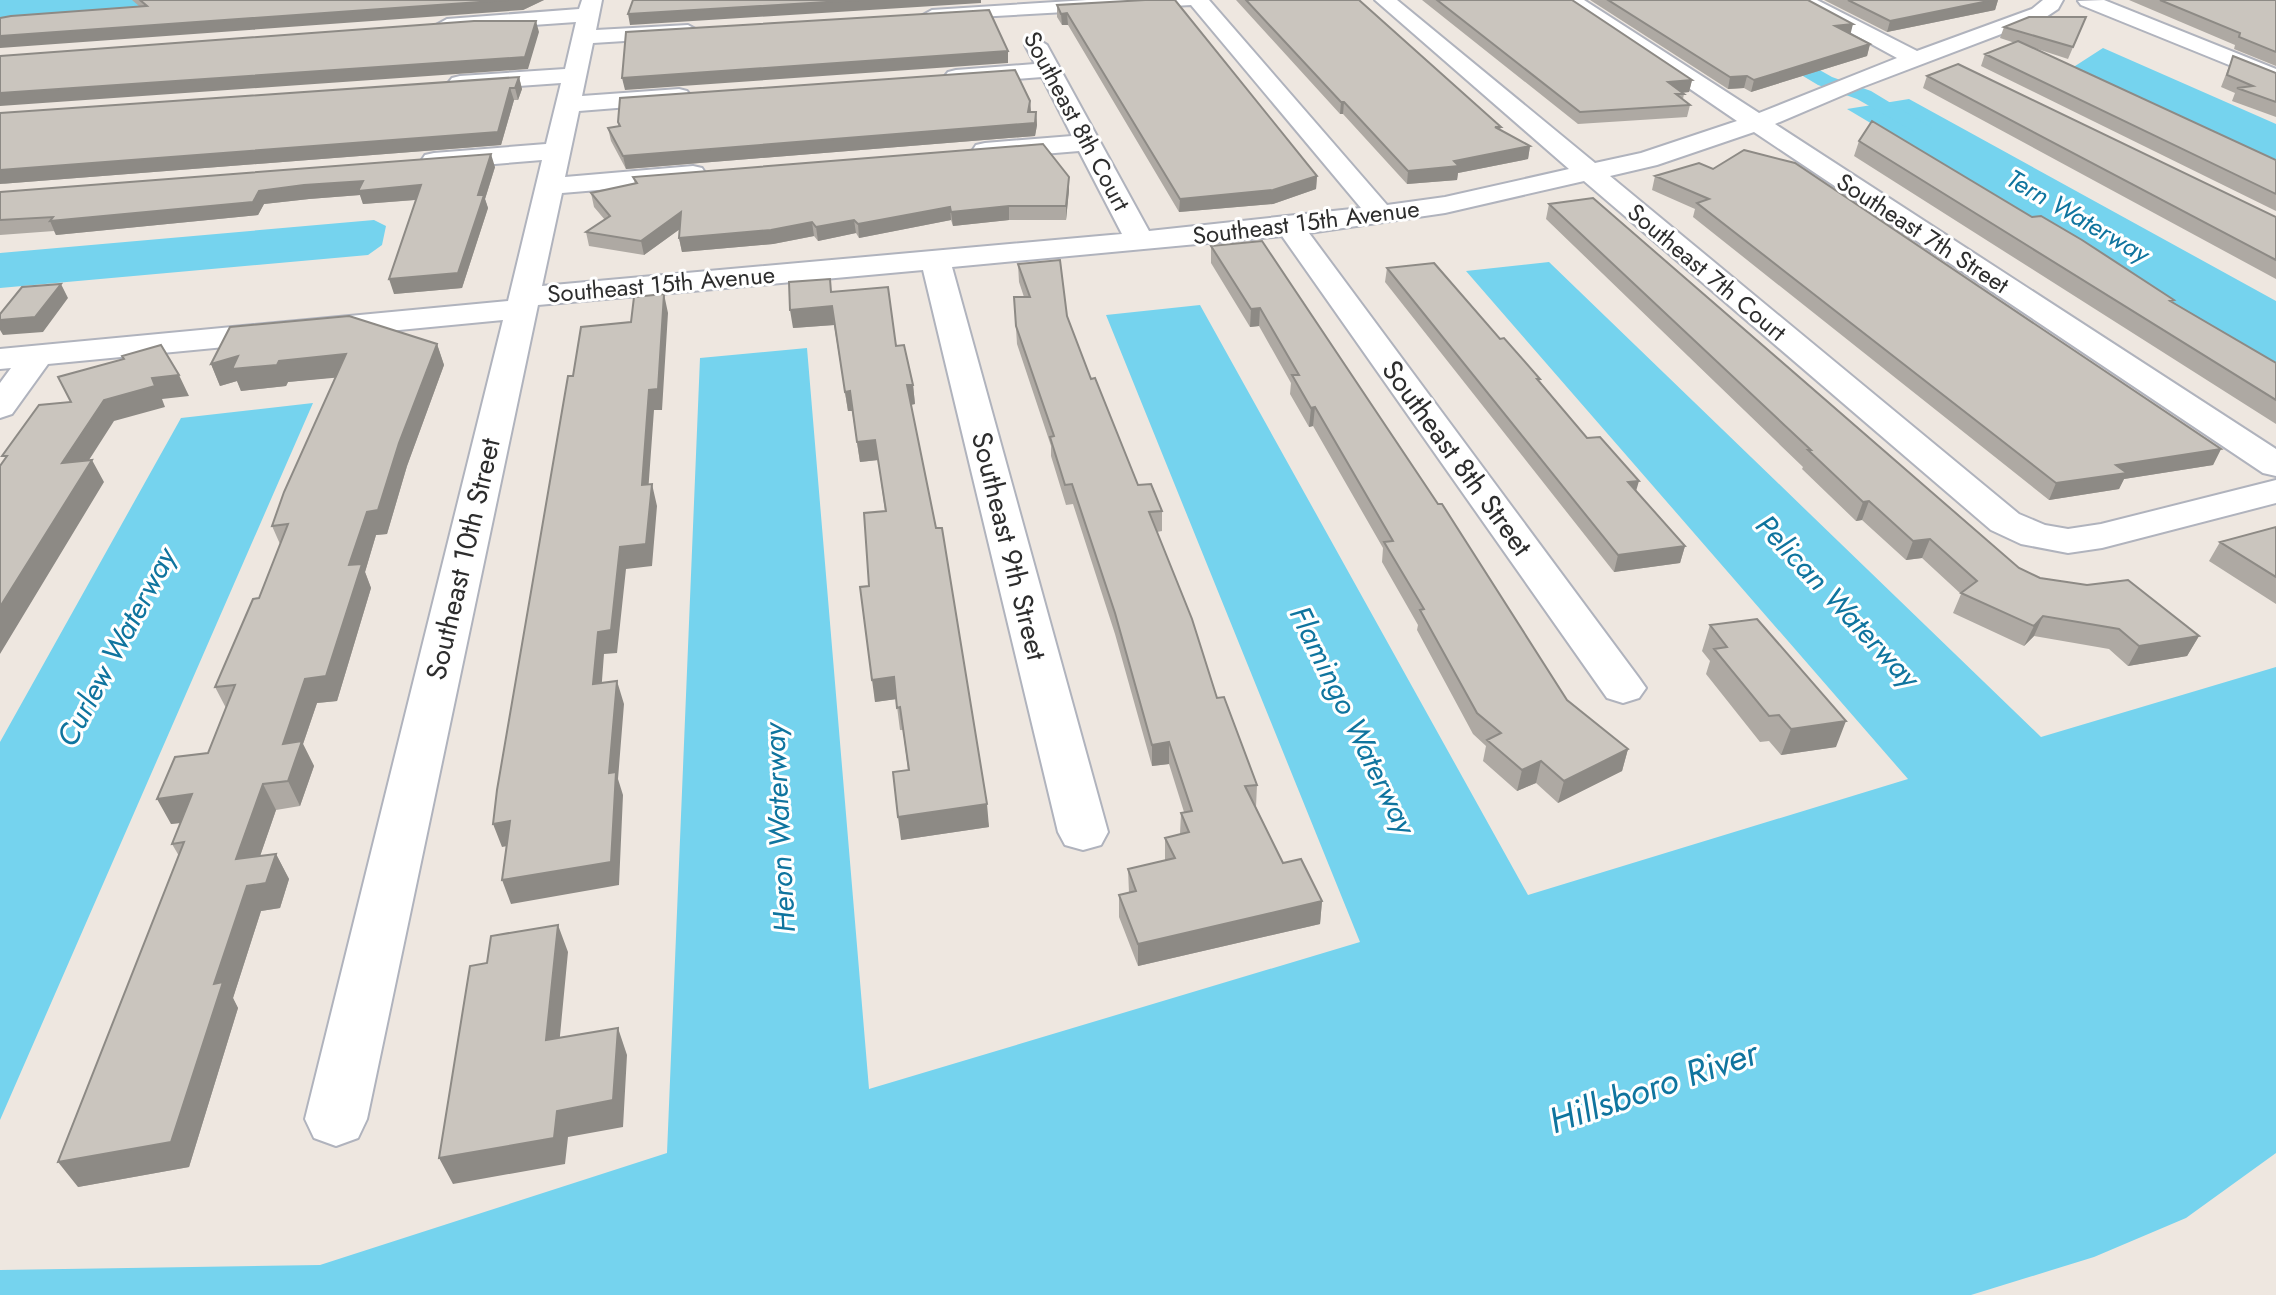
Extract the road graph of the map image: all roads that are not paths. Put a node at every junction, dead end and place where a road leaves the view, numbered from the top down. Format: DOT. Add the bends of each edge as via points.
graph roads {
  1 [pos="1185,0"];
  2 [pos="1198,0"];
  3 [pos="1385,0"];
  4 [pos="1570,0"];
  5 [pos="1801,0"];
  6 [pos="2052,0"];
  7 [pos="2090,0"];
  8 [pos="1016,5"];
  9 [pos="588,17"];
  10 [pos="910,17"];
  11 [pos="429,27"];
  12 [pos="708,30"];
  13 [pos="1925,56"];
  14 [pos="1962,68"];
  15 [pos="1049,70"];
  16 [pos="573,75"];
  17 [pos="2276,77"];
  18 [pos="940,78"];
  19 [pos="430,86"];
  20 [pos="708,94"];
  21 [pos="569,104"];
  22 [pos="1757,123"];
  23 [pos="1086,143"];
  24 [pos="555,151"];
  25 [pos="960,153"];
  26 [pos="412,162"];
  27 [pos="723,172"];
  28 [pos="1591,174"];
  29 [pos="549,186"];
  30 [pos="1381,215"];
  31 [pos="1290,227"];
  32 [pos="1140,241"];
  33 [pos="935,259"];
  34 [pos="522,303"];
  35 [pos="38,355"];
  36 [pos="0,359"];
  37 [pos="0,407"];
  38 [pos="2276,465"];
  39 [pos="2276,491"];
  40 [pos="1623,688"];
  41 [pos="1083,832"];
  42 [pos="336,1119"];
  1 -- 8 [label="street"];
  2 -- 30 [label="street"];
  3 -- 28 [label="street, Southeast 7th Court"];
  4 -- 22 [label="street, Southeast 7th Street"];
  5 -- 13 [label="street"];
  6 -- 7 [label="street"];
  6 -- 13 [label="street, Southeast 15th Avenue" via="2039,13"];
  7 -- 17 [label="street"];
  8 -- 10 [label="street"];
  8 -- 15 [label="street, Southeast 8th Court"];
  9 -- 11 [label="street"];
  9 -- 12 [label="street"];
  9 -- 16 [label="street, Southeast 10th Street"];
  13 -- 14 [label="street"];
  13 -- 22 [label="street, Southeast 15th Avenue"];
  15 -- 18 [label="street"];
  15 -- 23 [label="street, Southeast 8th Court"];
  16 -- 19 [label="street"];
  16 -- 21 [label="street, Southeast 10th Street"];
  20 -- 21 [label="street"];
  21 -- 24 [label="street, Southeast 10th Street"];
  22 -- 28 [label="street, Southeast 15th Avenue"];
  22 -- 38 [label="street, Southeast 7th Street"];
  23 -- 25 [label="street"];
  23 -- 32 [label="street, Southeast 8th Court"];
  24 -- 26 [label="street"];
  24 -- 29 [label="street, Southeast 10th Street"];
  27 -- 29 [label="street"];
  28 -- 30 [label="street, Southeast 15th Avenue"];
  28 -- 39 [label="street, Southeast 7th Court" via="2005,522 2035,536 2068,541 2102,536"];
  29 -- 34 [label="street, Southeast 10th Street"];
  30 -- 31 [label="street, Southeast 15th Avenue"];
  31 -- 32 [label="street, Southeast 15th Avenue"];
  31 -- 40 [label="street, Southeast 8th Street"];
  32 -- 33 [label="street, Southeast 15th Avenue"];
  33 -- 34 [label="street, Southeast 15th Avenue"];
  33 -- 41 [label="street, Southeast 9th Street"];
  34 -- 35 [label="street, Southeast 15th Avenue"];
  34 -- 42 [label="street, Southeast 10th Street"];
  35 -- 36 [label="street, Southeast 15th Avenue"];
  35 -- 37 [label="street"];
}
